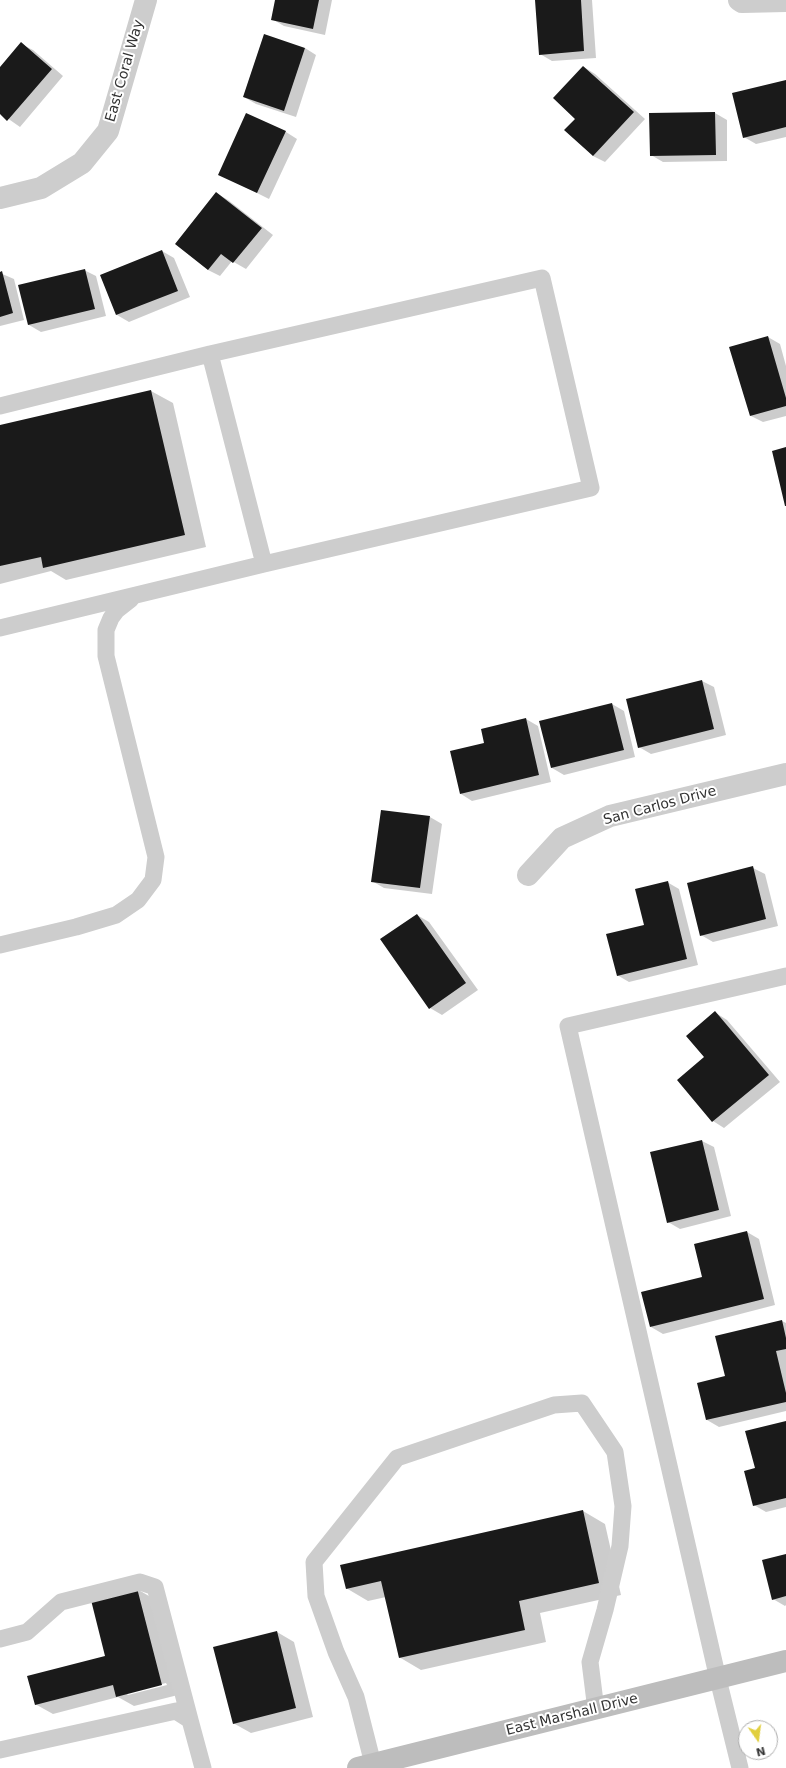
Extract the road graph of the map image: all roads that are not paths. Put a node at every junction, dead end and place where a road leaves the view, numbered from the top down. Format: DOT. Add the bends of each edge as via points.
graph roads {
  1 [pos="146,0"];
  2 [pos="739,0"];
  3 [pos="786,1"];
  4 [pos="0,198"];
  5 [pos="210,354"];
  6 [pos="0,406"];
  7 [pos="264,564"];
  8 [pos="143,594"];
  9 [pos="0,628"];
  10 [pos="786,774"];
  11 [pos="528,875"];
  12 [pos="0,945"];
  13 [pos="786,976"];
  14 [pos="0,1639"];
  15 [pos="786,1661"];
  16 [pos="718,1679"];
  17 [pos="596,1710"];
  18 [pos="190,1720"];
  19 [pos="0,1750"];
  20 [pos="362,1767"];
  21 [pos="203,1768"];
  22 [pos="740,1768"];
  1 -- 4 [label="street, East Coral Way" via="108,131 82,163 41,188"];
  2 -- 3 [label="street"];
  5 -- 6 [label="lane"];
  5 -- 7 [label="lane"];
  5 -- 7 [label="lane" via="542,278 591,488"];
  7 -- 8 [label="lane"];
  8 -- 9 [label="lane"];
  8 -- 12 [label="lane" via="117,610 106,630 105,640 106,656 156,857 153,880 138,900 116,915"];
  10 -- 11 [label="street, San Carlos Drive" via="610,816 562,838"];
  13 -- 16 [label="lane" via="568,1026"];
  14 -- 18 [label="lane" via="27,1632 61,1602 140,1582 155,1587"];
  15 -- 16 [label="main road, East Marshall Drive"];
  16 -- 17 [label="main road, East Marshall Drive"];
  16 -- 22 [label="lane"];
  17 -- 20 [label="main road, East Marshall Drive"];
  17 -- 20 [label="lane" via="590,1662 620,1546 624,1506 615,1452 582,1403 554,1405 397,1458 314,1562 316,1596 336,1652 356,1696"];
  18 -- 19 [label="lane" via="176,1710"];
  18 -- 21 [label="lane"];
}
